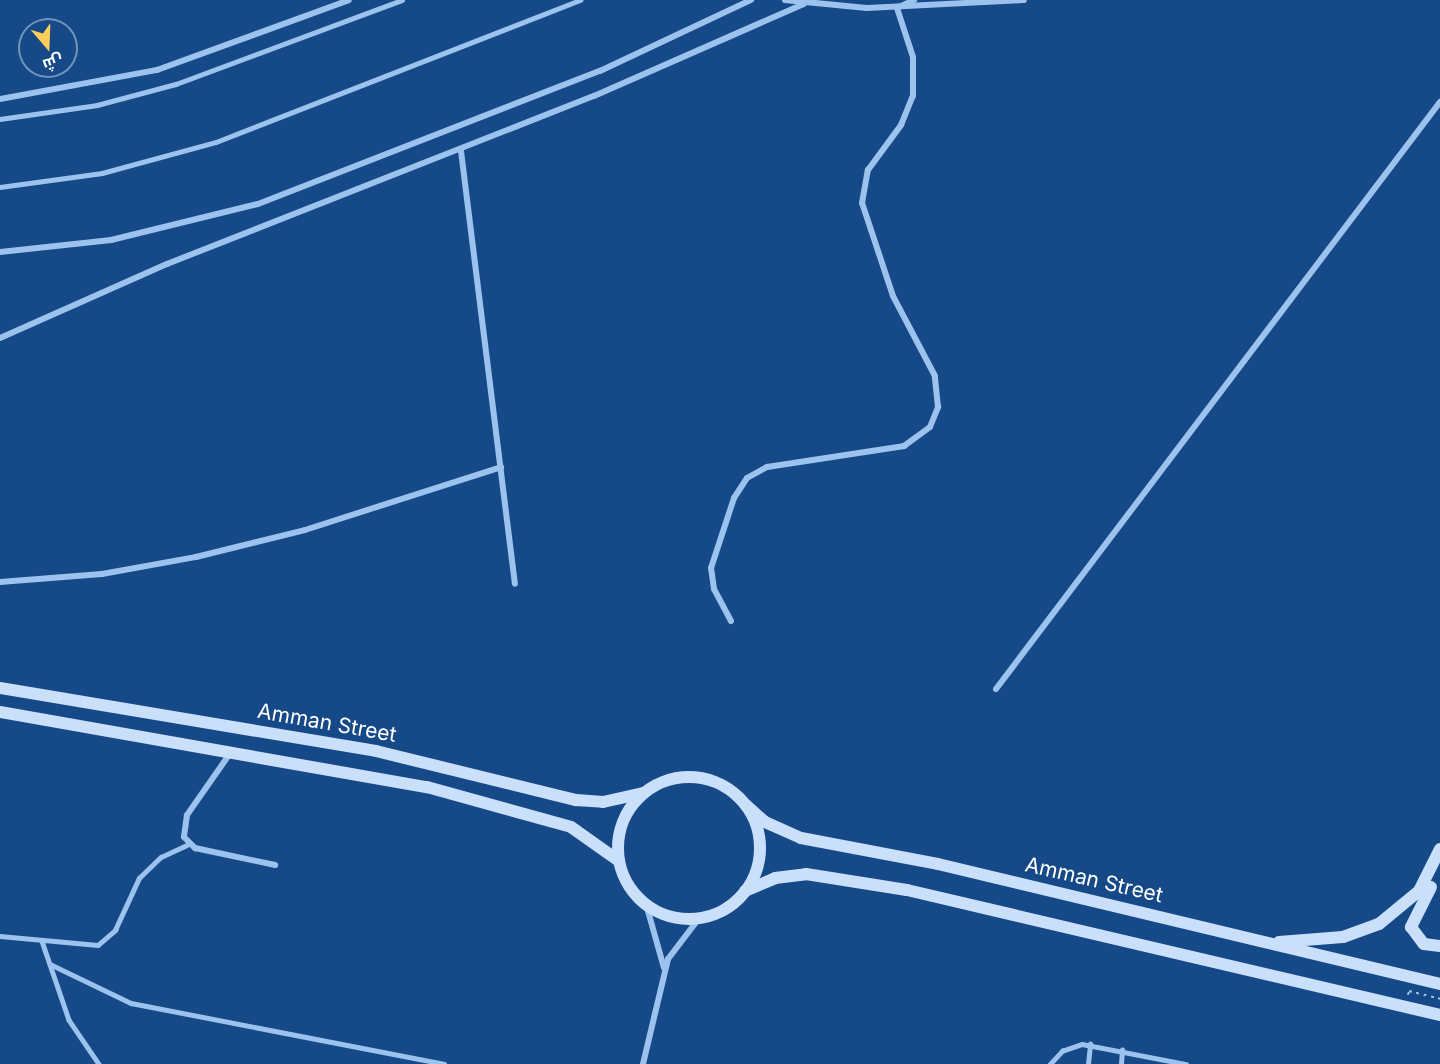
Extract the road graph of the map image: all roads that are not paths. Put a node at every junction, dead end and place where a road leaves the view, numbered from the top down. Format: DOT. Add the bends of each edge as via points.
graph roads {
  1 [pos="349,0"];
  2 [pos="402,0"];
  3 [pos="580,0"];
  4 [pos="751,0"];
  5 [pos="785,0"];
  6 [pos="914,0"];
  7 [pos="1024,0"];
  8 [pos="804,3"];
  9 [pos="897,8"];
  10 [pos="0,99"];
  11 [pos="1440,102"];
  12 [pos="0,119"];
  13 [pos="461,151"];
  14 [pos="0,187"];
  15 [pos="0,252"];
  16 [pos="0,338"];
  17 [pos="501,467"];
  18 [pos="0,582"];
  19 [pos="515,584"];
  20 [pos="731,621"];
  21 [pos="0,688"];
  22 [pos="996,689"];
  23 [pos="0,711"];
  24 [pos="233,750"];
  25 [pos="644,793"];
  26 [pos="746,805"];
  27 [pos="189,844"];
  28 [pos="1440,849"];
  29 [pos="619,861"];
  30 [pos="275,865"];
  31 [pos="1433,869"];
  32 [pos="745,891"];
  33 [pos="646,904"];
  34 [pos="700,917"];
  35 [pos="0,936"];
  36 [pos="42,941"];
  37 [pos="1270,943"];
  38 [pos="1440,946"];
  39 [pos="50,964"];
  40 [pos="664,972"];
  41 [pos="1440,984"];
  42 [pos="1440,1015"];
  43 [pos="1090,1044"];
  44 [pos="1122,1050"];
  45 [pos="1153,1057"];
  46 [pos="425,1062"];
  47 [pos="1052,1063"];
  48 [pos="99,1064"];
  49 [pos="444,1064"];
  50 [pos="643,1064"];
  51 [pos="1088,1064"];
  52 [pos="1121,1064"];
  53 [pos="1153,1064"];
  54 [pos="1185,1064"];
  1 -- 10 [label="street" via="157,70"];
  2 -- 12 [label="lane" via="176,84 97,105"];
  3 -- 14 [label="lane" via="216,142 102,172"];
  4 -- 15 [label="street" via="600,71 258,204 111,240"];
  5 -- 8 [label="street"];
  6 -- 9 [label="street"];
  7 -- 9 [label="street"];
  8 -- 9 [label="street"];
  8 -- 13 [label="street"];
  9 -- 20 [label="street" via="913,57 913,96 901,125 868,170 862,203 893,296 935,376 938,407 930,427 904,446 767,468 747,478 734,498 711,568 714,589"];
  11 -- 22 [label="street"];
  13 -- 16 [label="street" via="167,264"];
  13 -- 17 [label="street"];
  17 -- 18 [label="street" via="252,544 130,570"];
  17 -- 19 [label="street"];
  21 -- 25 [label="main road, Amman Street" via="376,751 576,800 603,802"];
  23 -- 24 [label="main road, Amman Street"];
  24 -- 27 [label="street" via="184,822"];
  24 -- 29 [label="main road, Amman Street" via="479,800 582,831"];
  25 -- 26 [label="main road" via="689,777 721,784"];
  25 -- 29 [label="main road" via="625,816"];
  26 -- 32 [label="main road" via="760,848"];
  26 -- 37 [label="main road, Amman Street" via="765,822 801,838 928,862"];
  27 -- 30 [label="street"];
  27 -- 36 [label="lane" via="160,857 139,878 104,941 90,947"];
  28 -- 31 [label="main road"];
  29 -- 33 [label="main road" via="628,885"];
  31 -- 37 [label="main road" via="1410,901 1368,930 1343,938"];
  31 -- 38 [label="main road" via="1432,885 1411,927 1424,944"];
  32 -- 34 [label="main road" via="725,908"];
  32 -- 42 [label="main road" via="775,878 807,874 907,890"];
  33 -- 34 [label="main road" via="672,916"];
  33 -- 40 [label="street"];
  34 -- 40 [label="street" via="682,936"];
  35 -- 36 [label="lane"];
  36 -- 39 [label="lane"];
  37 -- 41 [label="main road, Amman Street"];
  39 -- 46 [label="lane" via="131,1003"];
  39 -- 48 [label="lane" via="69,1020"];
  40 -- 50 [label="street"];
  43 -- 44 [label="lane"];
  43 -- 47 [label="lane" via="1068,1048"];
  43 -- 51 [label="lane"];
  44 -- 45 [label="lane"];
  44 -- 52 [label="lane"];
  45 -- 53 [label="lane"];
  45 -- 54 [label="lane"];
  46 -- 49 [label="lane"];
}
